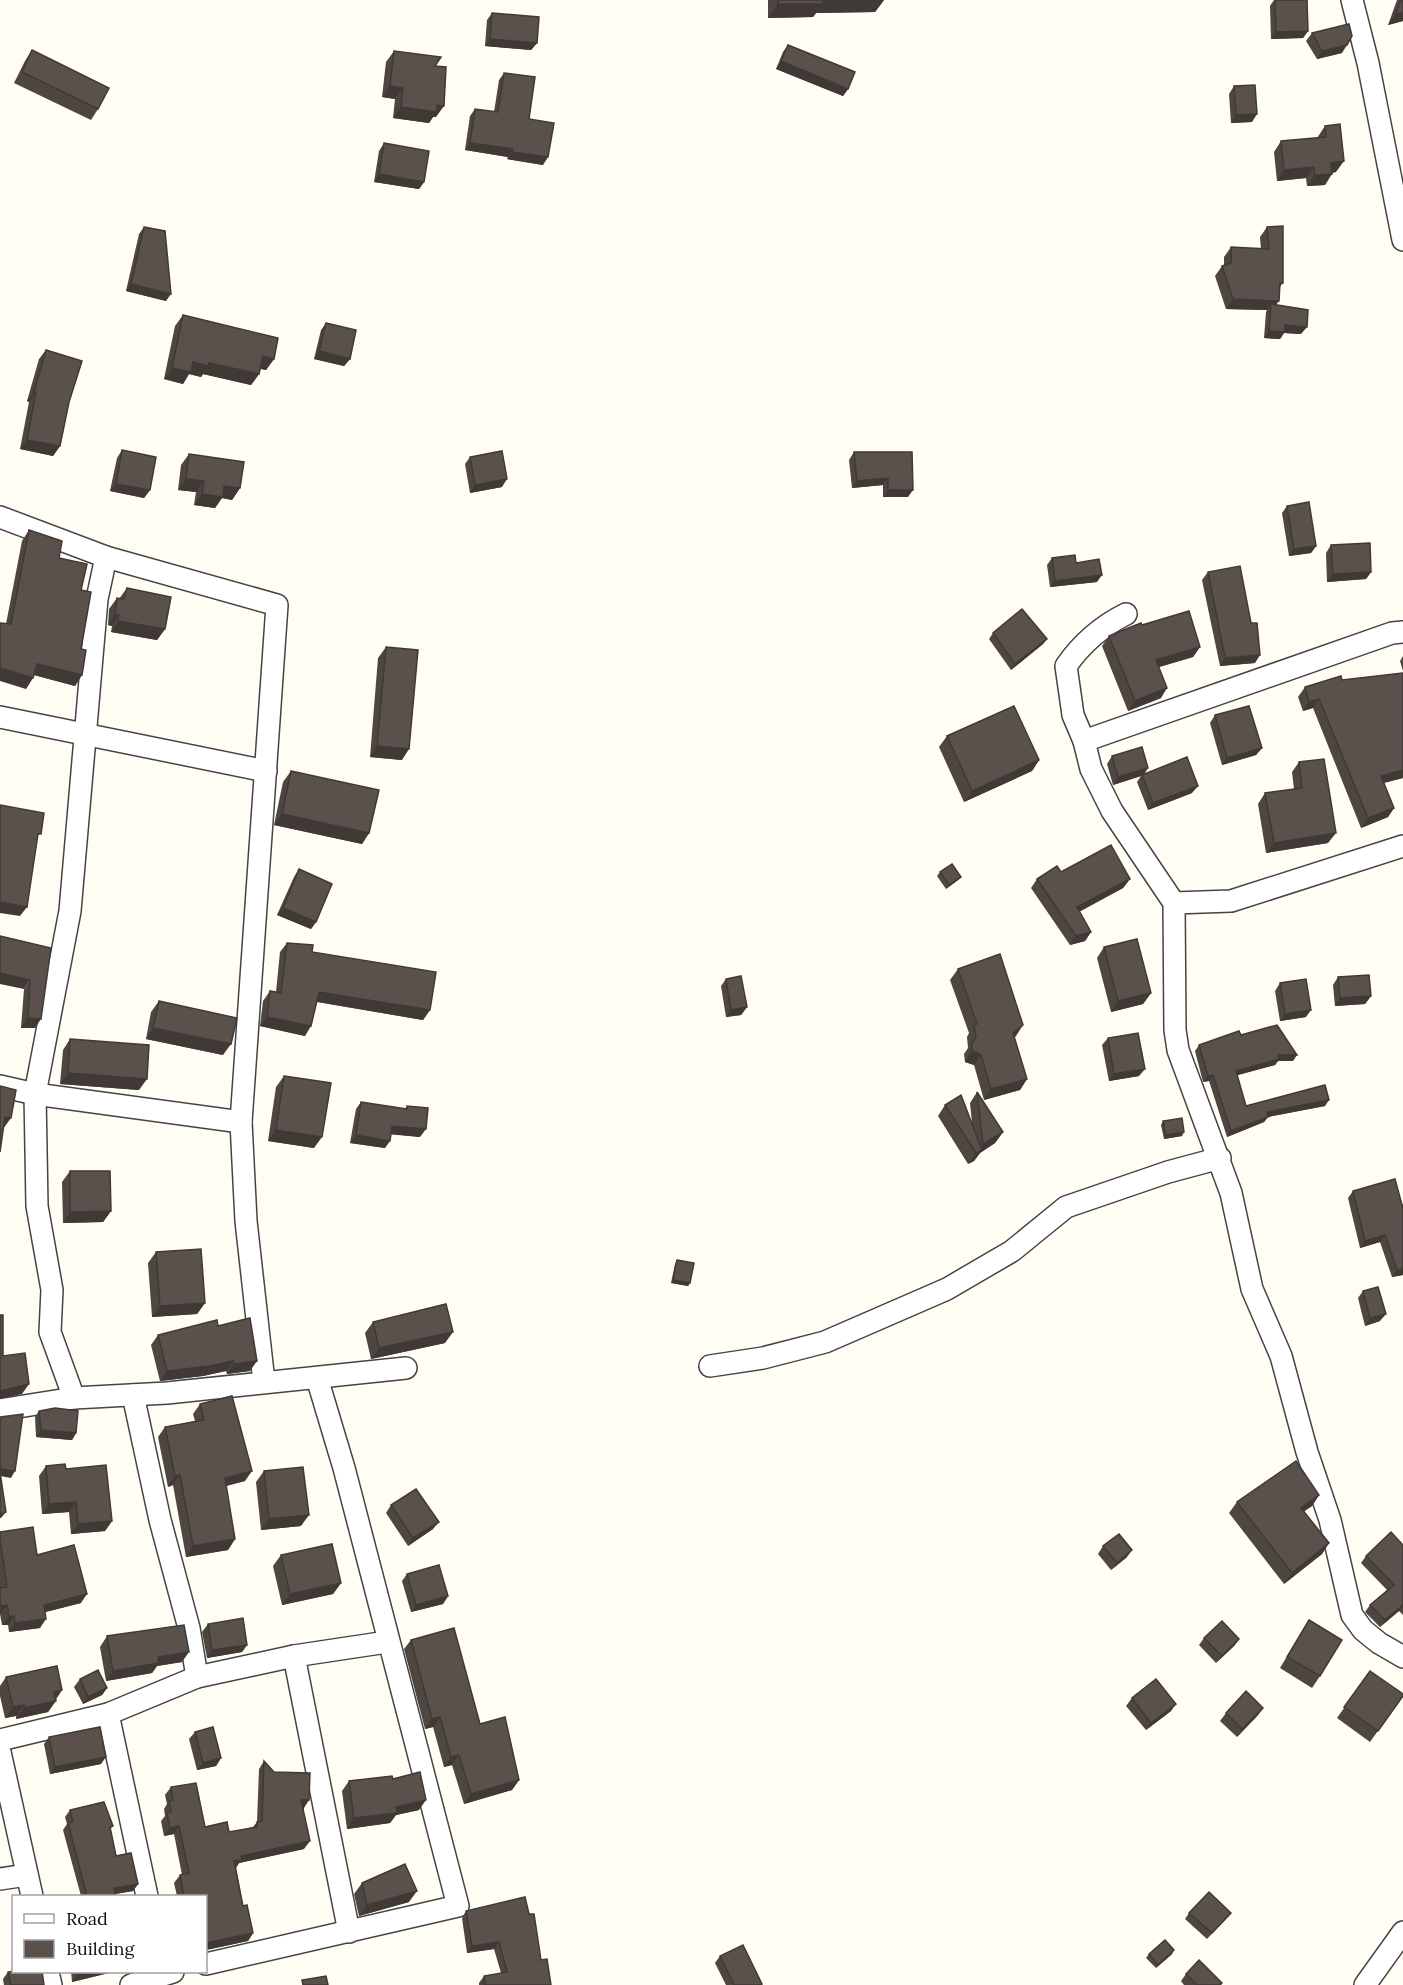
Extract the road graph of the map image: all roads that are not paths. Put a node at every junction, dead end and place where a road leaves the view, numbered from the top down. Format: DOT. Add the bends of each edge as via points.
graph roads {
  1 [pos="1352,0"];
  2 [pos="1403,240"];
  3 [pos="0,517"];
  4 [pos="106,557"];
  5 [pos="1126,614"];
  6 [pos="1403,632"];
  7 [pos="0,717"];
  8 [pos="85,733"];
  9 [pos="1084,741"];
  10 [pos="266,771"];
  11 [pos="1403,846"];
  12 [pos="1174,903"];
  13 [pos="0,1086"];
  14 [pos="35,1094"];
  15 [pos="241,1122"];
  16 [pos="1220,1158"];
  17 [pos="711,1366"];
  18 [pos="406,1368"];
  19 [pos="317,1378"];
  20 [pos="264,1383"];
  21 [pos="134,1395"];
  22 [pos="74,1398"];
  23 [pos="0,1410"];
  24 [pos="387,1642"];
  25 [pos="294,1656"];
  26 [pos="1403,1657"];
  27 [pos="197,1677"];
  28 [pos="108,1714"];
  29 [pos="0,1740"];
  30 [pos="0,1752"];
  31 [pos="27,1875"];
  32 [pos="0,1879"];
  33 [pos="32,1895"];
  34 [pos="147,1895"];
  35 [pos="349,1932"];
  36 [pos="1403,1932"];
  37 [pos="207,1964"];
  38 [pos="165,1973"];
  39 [pos="131,1985"];
  40 [pos="1365,1985"];
  1 -- 2 [label="street"];
  3 -- 4 [label="street"];
  4 -- 8 [label="street" via="97,599"];
  4 -- 10 [label="street" via="277,605"];
  5 -- 9 [label="street" via="1106,624 1066,666 1073,716"];
  6 -- 9 [label="street" via="1381,636"];
  7 -- 8 [label="street"];
  8 -- 10 [label="street"];
  8 -- 14 [label="street" via="69,911"];
  9 -- 12 [label="street" via="1091,769 1112,811"];
  10 -- 15 [label="street"];
  11 -- 12 [label="street" via="1231,901"];
  12 -- 16 [label="street" via="1178,1050"];
  13 -- 14 [label="street"];
  14 -- 15 [label="street"];
  14 -- 22 [label="street" via="37,1206 52,1290 50,1332"];
  15 -- 20 [label="street" via="246,1221"];
  16 -- 17 [label="street" via="1066,1207 1012,1251 947,1289 825,1342"];
  16 -- 26 [label="street" via="1232,1193 1252,1289 1281,1356 1330,1520 1353,1615 1379,1643"];
  18 -- 19 [label="street"];
  19 -- 20 [label="street"];
  19 -- 24 [label="street" via="344,1468"];
  20 -- 21 [label="street"];
  21 -- 22 [label="street"];
  21 -- 27 [label="street"];
  22 -- 23 [label="street"];
  24 -- 25 [label="street"];
  24 -- 35 [label="street" via="458,1906"];
  25 -- 27 [label="street"];
  25 -- 35 [label="street"];
  27 -- 28 [label="street"];
  28 -- 29 [label="street"];
  28 -- 34 [label="street"];
  30 -- 31 [label="street"];
  31 -- 32 [label="street"];
  31 -- 33 [label="street"];
  35 -- 37 [label="street"];
  36 -- 40 [label="street"];
  38 -- 39 [label="street"];
}
